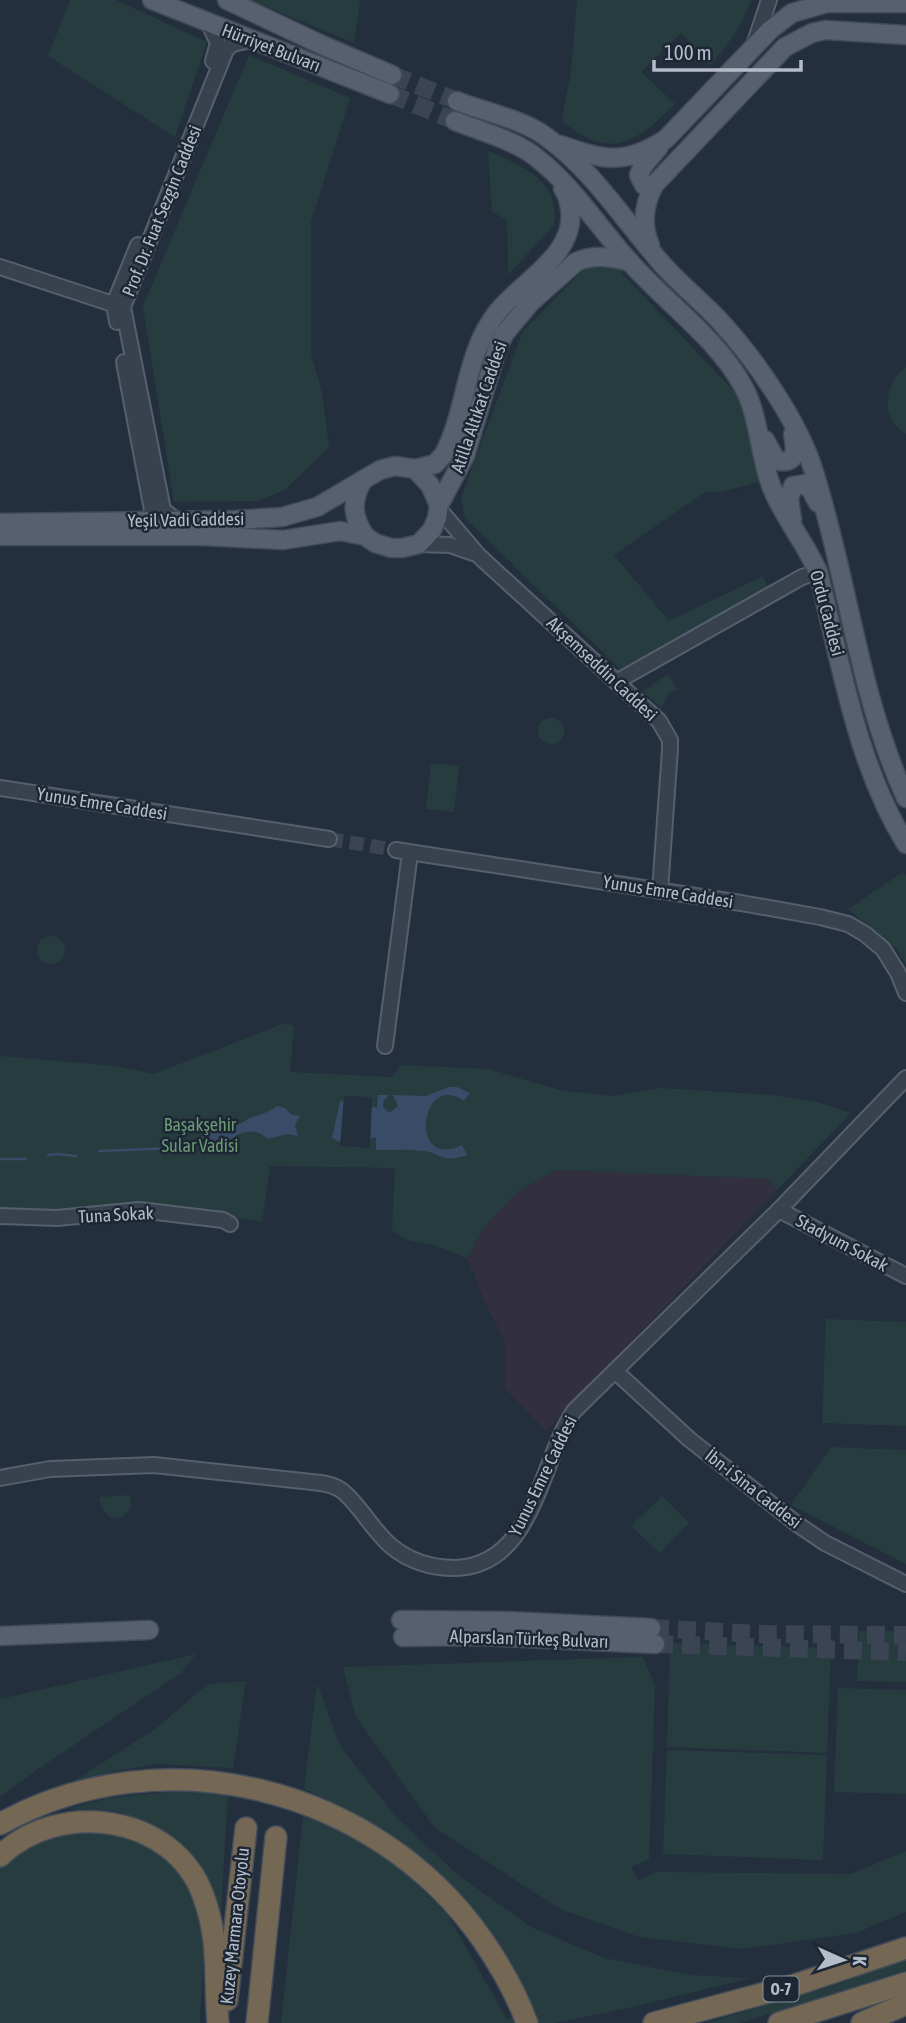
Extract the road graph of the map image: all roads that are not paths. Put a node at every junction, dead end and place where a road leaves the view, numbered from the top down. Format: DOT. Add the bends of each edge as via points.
graph roads {
  1 [pos="152,0"];
  2 [pos="181,0"];
  3 [pos="227,0"];
  4 [pos="769,0"];
  5 [pos="815,2"];
  6 [pos="906,3"];
  7 [pos="204,22"];
  8 [pos="906,35"];
  9 [pos="251,40"];
  10 [pos="753,47"];
  11 [pos="392,75"];
  12 [pos="390,94"];
  13 [pos="457,101"];
  14 [pos="455,121"];
  15 [pos="666,139"];
  16 [pos="551,141"];
  17 [pos="547,167"];
  18 [pos="654,185"];
  19 [pos="653,253"];
  20 [pos="630,262"];
  21 [pos="0,267"];
  22 [pos="118,306"];
  23 [pos="752,405"];
  24 [pos="788,416"];
  25 [pos="415,469"];
  26 [pos="363,480"];
  27 [pos="439,507"];
  28 [pos="146,520"];
  29 [pos="176,520"];
  30 [pos="0,523"];
  31 [pos="793,526"];
  32 [pos="829,529"];
  33 [pos="0,536"];
  34 [pos="365,536"];
  35 [pos="419,544"];
  36 [pos="479,556"];
  37 [pos="818,572"];
  38 [pos="616,682"];
  39 [pos="0,788"];
  40 [pos="906,798"];
  41 [pos="329,839"];
  42 [pos="906,844"];
  43 [pos="660,891"];
  44 [pos="906,993"];
  45 [pos="385,1046"];
  46 [pos="906,1078"];
  47 [pos="779,1210"];
  48 [pos="0,1216"];
  49 [pos="230,1224"];
  50 [pos="906,1276"];
  51 [pos="615,1371"];
  52 [pos="0,1478"];
  53 [pos="906,1584"];
  54 [pos="402,1628"];
  55 [pos="149,1630"];
  56 [pos="0,1636"];
  57 [pos="653,1636"];
  58 [pos="0,1824"];
  59 [pos="246,1828"];
  60 [pos="276,1837"];
  61 [pos="0,1856"];
  62 [pos="906,1948"];
  63 [pos="906,1983"];
  64 [pos="906,2004"];
  65 [pos="525,2018"];
  66 [pos="218,2023"];
  67 [pos="224,2023"];
  68 [pos="257,2023"];
  69 [pos="654,2023"];
  70 [pos="779,2023"];
  71 [pos="862,2023"];
  1 -- 7 [label="main road, Hürriyet Bulvarı"];
  2 -- 7 [label="main road" via="183,11"];
  3 -- 11 [label="main road, Hürriyet Bulvarı"];
  4 -- 10 [label="street"];
  5 -- 6 [label="main road"];
  5 -- 10 [label="main road" via="792,13"];
  7 -- 9 [label="main road, Hürriyet Bulvarı"];
  7 -- 22 [label="street, Prof. Dr. Fuat Sezgin Caddesi" via="218,43 215,55"];
  8 -- 18 [label="main road" via="825,30 785,47"];
  9 -- 12 [label="main road, Hürriyet Bulvarı"];
  9 -- 22 [label="street, Prof. Dr. Fuat Sezgin Caddesi" via="226,50"];
  10 -- 15 [label="main road"];
  13 -- 16 [label="main road"];
  14 -- 17 [label="main road" via="523,149"];
  15 -- 16 [label="main road" via="649,150 610,160"];
  15 -- 18 [label="main road" via="640,172 644,185"];
  16 -- 19 [label="main road" via="603,189"];
  17 -- 20 [label="main road"];
  17 -- 25 [label="main road, Atilla Altıkat Caddesi" via="567,194 571,218 567,238 494,317 479,347 444,454 435,464"];
  18 -- 19 [label="main road" via="644,220"];
  19 -- 24 [label="main road, Ordu Caddesi" via="719,320"];
  20 -- 23 [label="main road, Ordu Caddesi" via="715,348"];
  20 -- 27 [label="main road, Atilla Altıkat Caddesi" via="602,256 576,262 513,321 498,346 465,456"];
  21 -- 22 [label="street"];
  22 -- 28 [label="street, Prof. Dr. Fuat Sezgin Caddesi" via="152,510"];
  22 -- 29 [label="street, Prof. Dr. Fuat Sezgin Caddesi" via="163,510"];
  23 -- 24 [label="main road" via="772,456 782,462 795,453"];
  23 -- 31 [label="main road, Ordu Caddesi" via="768,479"];
  24 -- 32 [label="main road, Ordu Caddesi" via="813,470"];
  25 -- 26 [label="main road, Yeşil Vadi Caddesi" via="386,467"];
  25 -- 27 [label="main road" via="430,485"];
  26 -- 29 [label="main road, Yeşil Vadi Caddesi" via="317,507 282,516"];
  26 -- 34 [label="main road" via="354,511"];
  27 -- 35 [label="main road" via="432,530"];
  27 -- 36 [label="street, Akşemseddin Caddesi"];
  28 -- 29 [label="main road, Yeşil Vadi Caddesi"];
  28 -- 30 [label="main road, Yeşil Vadi Caddesi"];
  31 -- 32 [label="main road" via="789,492 793,486 805,484"];
  31 -- 37 [label="main road, Ordu Caddesi"];
  32 -- 40 [label="main road, Ordu Caddesi" via="873,706"];
  33 -- 34 [label="main road, Yeşil Vadi Caddesi" via="283,540 340,531"];
  34 -- 35 [label="main road, Yeşil Vadi Caddesi" via="391,548"];
  35 -- 36 [label="street, Akşemseddin Caddesi" via="450,545"];
  36 -- 38 [label="street, Akşemseddin Caddesi"];
  37 -- 38 [label="street"];
  37 -- 42 [label="main road, Ordu Caddesi" via="862,742 881,796"];
  38 -- 43 [label="street, Akşemseddin Caddesi" via="659,721 670,740"];
  39 -- 41 [label="street, Yunus Emre Caddesi"];
  43 -- 44 [label="street, Yunus Emre Caddesi" via="848,924 883,949"];
  43 -- 45 [label="street, Yunus Emre Caddesi" via="403,851"];
  46 -- 47 [label="street, Yunus Emre Caddesi"];
  47 -- 50 [label="street, Stadyum Sokak"];
  47 -- 51 [label="street, Yunus Emre Caddesi"];
  48 -- 49 [label="street, Tuna Sokak" via="57,1218 139,1210"];
  51 -- 52 [label="street, Yunus Emre Caddesi" via="565,1424 514,1540 488,1561 461,1567 433,1566 400,1554 343,1491 321,1483 154,1465 50,1469"];
  51 -- 53 [label="street, İbn-i Sina Caddesi" via="690,1439 797,1524"];
  54 -- 57 [label="main road, Alparslan Türkeş Bulvarı" via="506,1621"];
  55 -- 56 [label="main road"];
  58 -- 65 [label="highway" via="65,1796 155,1780 232,1784 292,1797 365,1831 440,1889 493,1955"];
  59 -- 67 [label="highway, Kuzey Marmara Otoyolu"];
  60 -- 68 [label="highway, Kuzey Marmara Otoyolu"];
  61 -- 66 [label="highway" via="25,1836 72,1822 134,1828 156,1840 190,1870 202,1892 215,1937"];
  62 -- 69 [label="highway, O-7" via="795,1985"];
  63 -- 70 [label="highway, O-7"];
  64 -- 71 [label="highway"];
}
